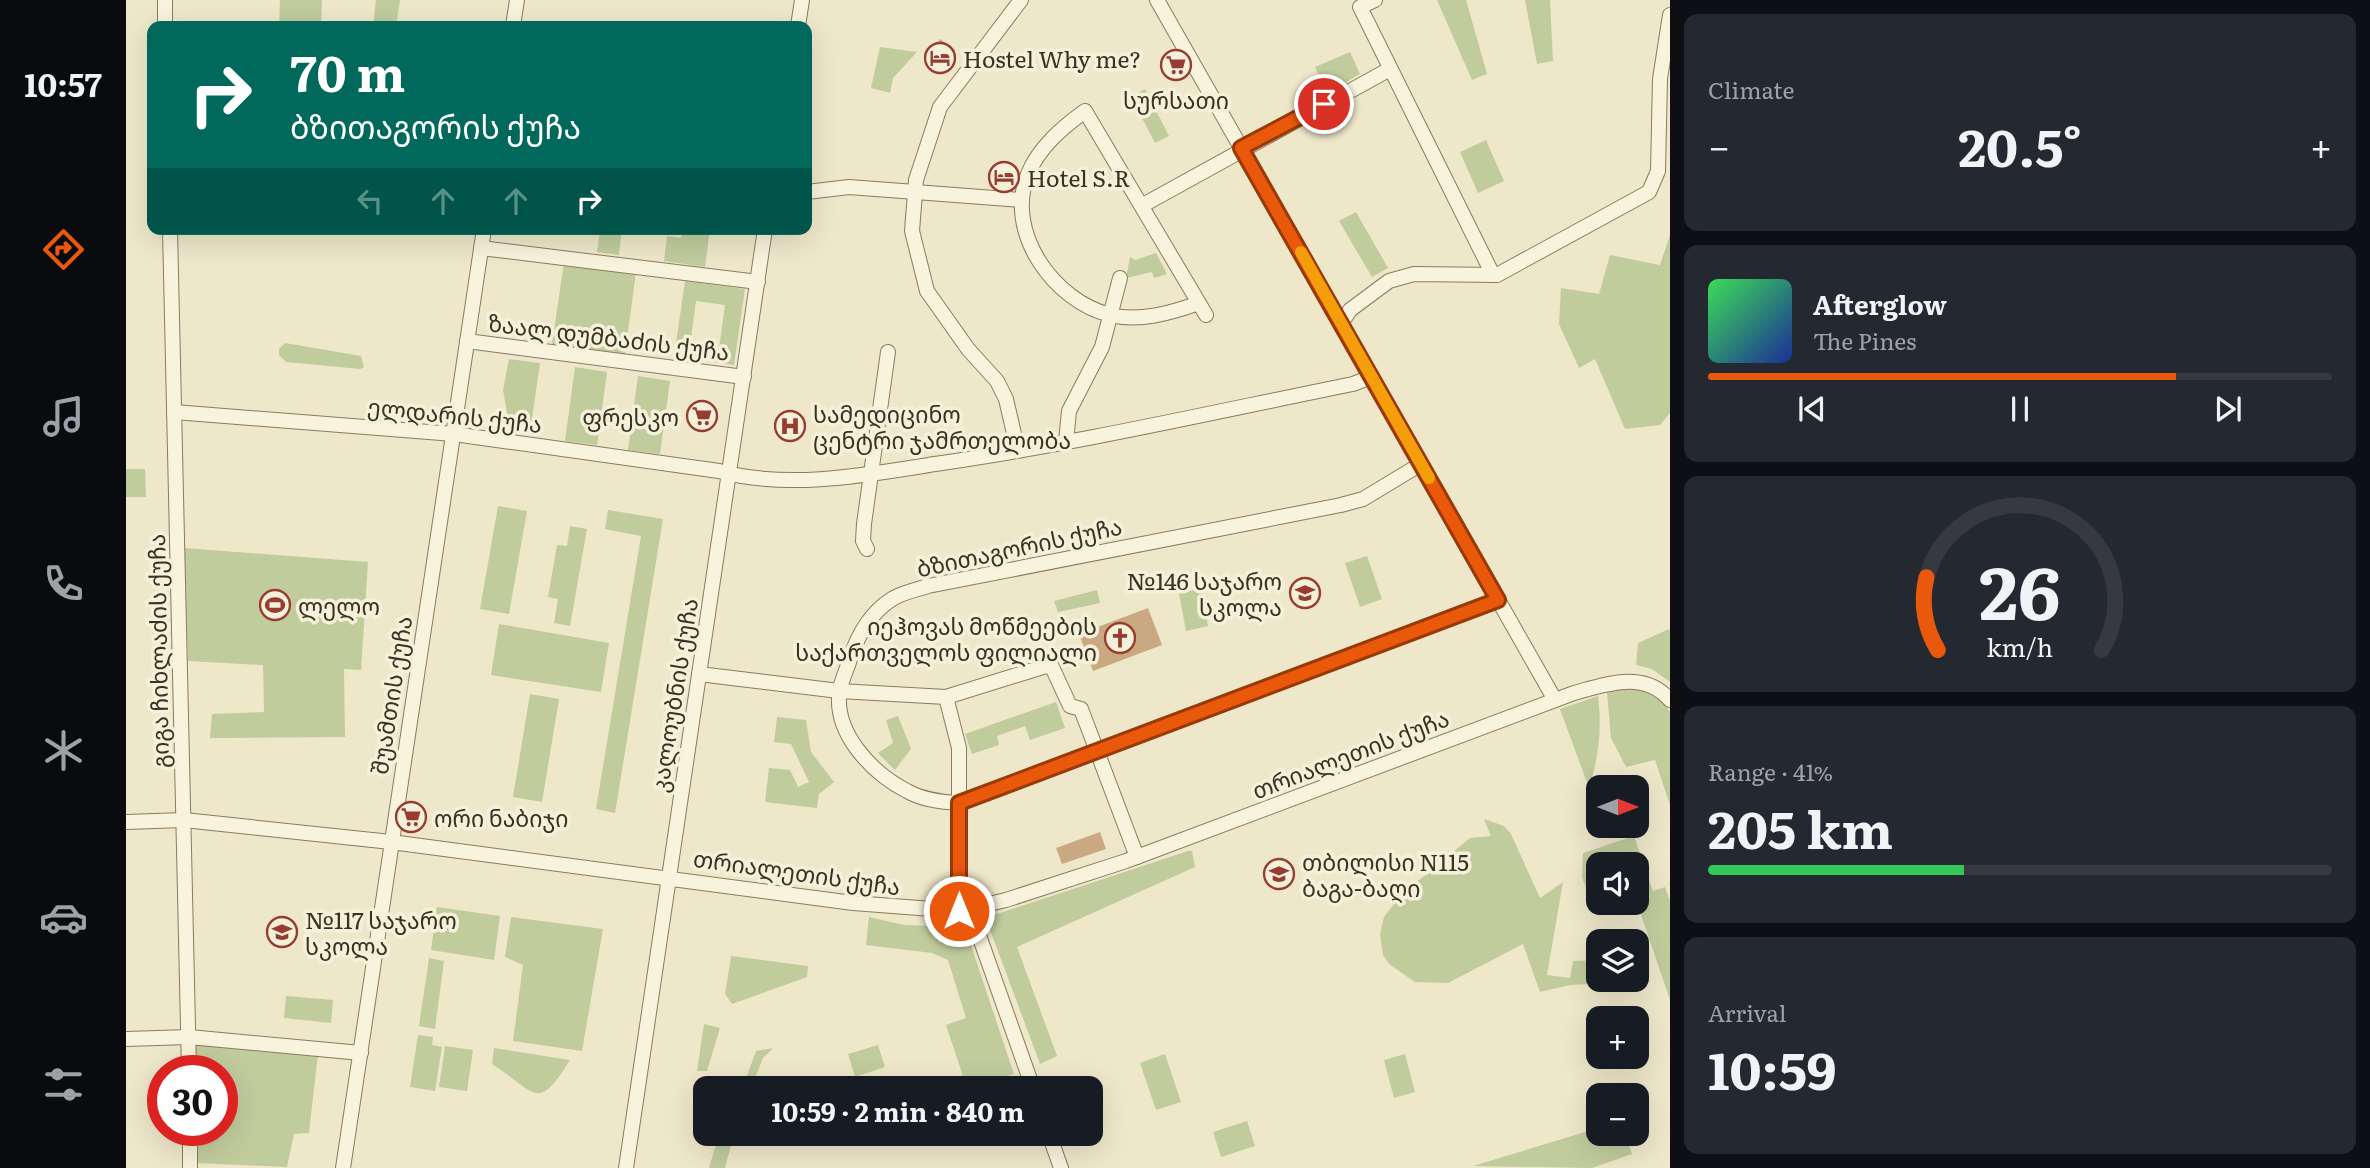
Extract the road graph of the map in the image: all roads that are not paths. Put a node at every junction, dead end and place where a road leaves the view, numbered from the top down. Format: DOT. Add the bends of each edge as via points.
graph roads {
  1 [pos="165,0"];
  2 [pos="517,0"];
  3 [pos="802,0"];
  4 [pos="1021,0"];
  5 [pos="1027,0"];
  6 [pos="1157,0"];
  7 [pos="1375,0"];
  8 [pos="1670,15"];
  9 [pos="165,21"];
  10 [pos="514,21"];
  11 [pos="799,21"];
  12 [pos="1391,69"];
  13 [pos="1241,148"];
  14 [pos="812,191"];
  15 [pos="917,191"];
  16 [pos="1022,200"];
  17 [pos="1143,205"];
  18 [pos="170,235"];
  19 [pos="483,235"];
  20 [pos="764,235"];
  21 [pos="481,248"];
  22 [pos="1493,275"];
  23 [pos="1120,278"];
  24 [pos="758,282"];
  25 [pos="1111,315"];
  26 [pos="1341,324"];
  27 [pos="467,341"];
  28 [pos="888,352"];
  29 [pos="744,377"];
  30 [pos="1371,377"];
  31 [pos="174,412"];
  32 [pos="454,434"];
  33 [pos="1066,442"];
  34 [pos="1018,452"];
  35 [pos="1421,464"];
  36 [pos="730,474"];
  37 [pos="871,474"];
  38 [pos="867,549"];
  39 [pos="1498,600"];
  40 [pos="699,674"];
  41 [pos="839,691"];
  42 [pos="946,697"];
  43 [pos="1555,700"];
  44 [pos="1670,700"];
  45 [pos="1097,753"];
  46 [pos="959,803"];
  47 [pos="184,820"];
  48 [pos="126,822"];
  49 [pos="391,842"];
  50 [pos="1137,857"];
  51 [pos="668,876"];
  52 [pos="964,910"];
  53 [pos="189,1037"];
  54 [pos="126,1039"];
  55 [pos="361,1053"];
  56 [pos="190,1055"];
  57 [pos="1028,1076"];
  58 [pos="190,1146"];
  59 [pos="1053,1146"];
  60 [pos="190,1168"];
  61 [pos="342,1168"];
  62 [pos="626,1168"];
  63 [pos="1061,1168"];
  1 -- 9 [label="street"];
  2 -- 10 [label="street"];
  3 -- 11 [label="street"];
  4 -- 15 [label="street" via="940,107 924,148"];
  5 -- 15 [label="street" via="944,108"];
  6 -- 13 [label="street"];
  7 -- 12 [label="street" via="1360,7"];
  8 -- 22 [label="street" via="1660,79 1658,171 1652,188 1618,211"];
  12 -- 13 [label="street"];
  12 -- 22 [label="street"];
  13 -- 17 [label="street"];
  13 -- 26 [label="street"];
  14 -- 15 [label="street" via="849,187"];
  15 -- 16 [label="street"];
  15 -- 34 [label="street" via="912,231 927,291 997,381 1006,399"];
  16 -- 17 [label="street" via="1028,174 1039,155 1085,111"];
  16 -- 25 [label="street" via="1027,236 1050,278 1085,306"];
  17 -- 25 [label="street" via="1203,309"];
  18 -- 31 [label="street, გიგა ჩიხლაძის ქუჩა"];
  19 -- 21 [label="street, შუამთის ქუჩა"];
  20 -- 24 [label="street, კალოუბნის ქუჩა"];
  21 -- 24 [label="street"];
  21 -- 27 [label="street, შუამთის ქუჩა"];
  22 -- 26 [label="street" via="1404,275 1373,291"];
  23 -- 25 [label="street"];
  24 -- 29 [label="street, კალოუბნის ქუჩა"];
  25 -- 33 [label="street" via="1102,347 1069,411"];
  26 -- 30 [label="street"];
  27 -- 29 [label="street, ზაალ დუმბაძის ქუჩა"];
  27 -- 32 [label="street, შუამთის ქუჩა"];
  28 -- 37 [label="street"];
  29 -- 36 [label="street, კალოუბნის ქუჩა"];
  30 -- 33 [label="street, ელდარის ქუჩა"];
  30 -- 35 [label="street"];
  31 -- 32 [label="street, ელდარის ქუჩა"];
  31 -- 47 [label="street, გიგა ჩიხლაძის ქუჩა"];
  32 -- 36 [label="street, ელდარის ქუჩა"];
  32 -- 49 [label="street, შუამთის ქუჩა"];
  33 -- 34 [label="street, ელდარის ქუჩა"];
  34 -- 37 [label="street, ელდარის ქუჩა"];
  35 -- 39 [label="street"];
  35 -- 41 [label="street, ბზითაგორის ქუჩა" via="1363,499 1341,505 928,586 895,597 866,624"];
  36 -- 37 [label="street, ელდარის ქუჩა" via="786,479"];
  36 -- 40 [label="street, კალოუბნის ქუჩა"];
  37 -- 38 [label="street" via="863,532"];
  39 -- 43 [label="street"];
  39 -- 45 [label="street, ბზითაგორის ქუჩა"];
  40 -- 41 [label="street"];
  40 -- 51 [label="street, კალოუბნის ქუჩა"];
  41 -- 42 [label="street"];
  41 -- 46 [label="street, ბზითაგორის ქუჩა" via="842,722 868,761 906,791"];
  42 -- 45 [label="street" via="1052,667 1070,706 1081,709"];
  42 -- 46 [label="street" via="959,748"];
  43 -- 44 [label="street, თრიალეთის ქუჩა" via="1624,680 1661,690"];
  43 -- 50 [label="street, თრიალეთის ქუჩა"];
  45 -- 46 [label="street, ბზითაგორის ქუჩა"];
  45 -- 50 [label="street"];
  46 -- 52 [label="street"];
  47 -- 48 [label="street, თრიალეთის ქუჩა"];
  47 -- 49 [label="street, თრიალეთის ქუჩა"];
  47 -- 53 [label="street, გიგა ჩიხლაძის ქუჩა"];
  49 -- 51 [label="street, თრიალეთის ქუჩა"];
  49 -- 55 [label="street, შუამთის ქუჩა"];
  50 -- 52 [label="street, თრიალეთის ქუჩა"];
  51 -- 52 [label="street, თრიალეთის ქუჩა" via="853,903"];
  51 -- 62 [label="street, კალოუბნის ქუჩა"];
  52 -- 57 [label="street"];
  53 -- 54 [label="street"];
  53 -- 55 [label="street"];
  53 -- 56 [label="street, გიგა ჩიხლაძის ქუჩა"];
  55 -- 61 [label="street, შუამთის ქუჩა"];
  58 -- 60 [label="street"];
  59 -- 63 [label="street"];
}
